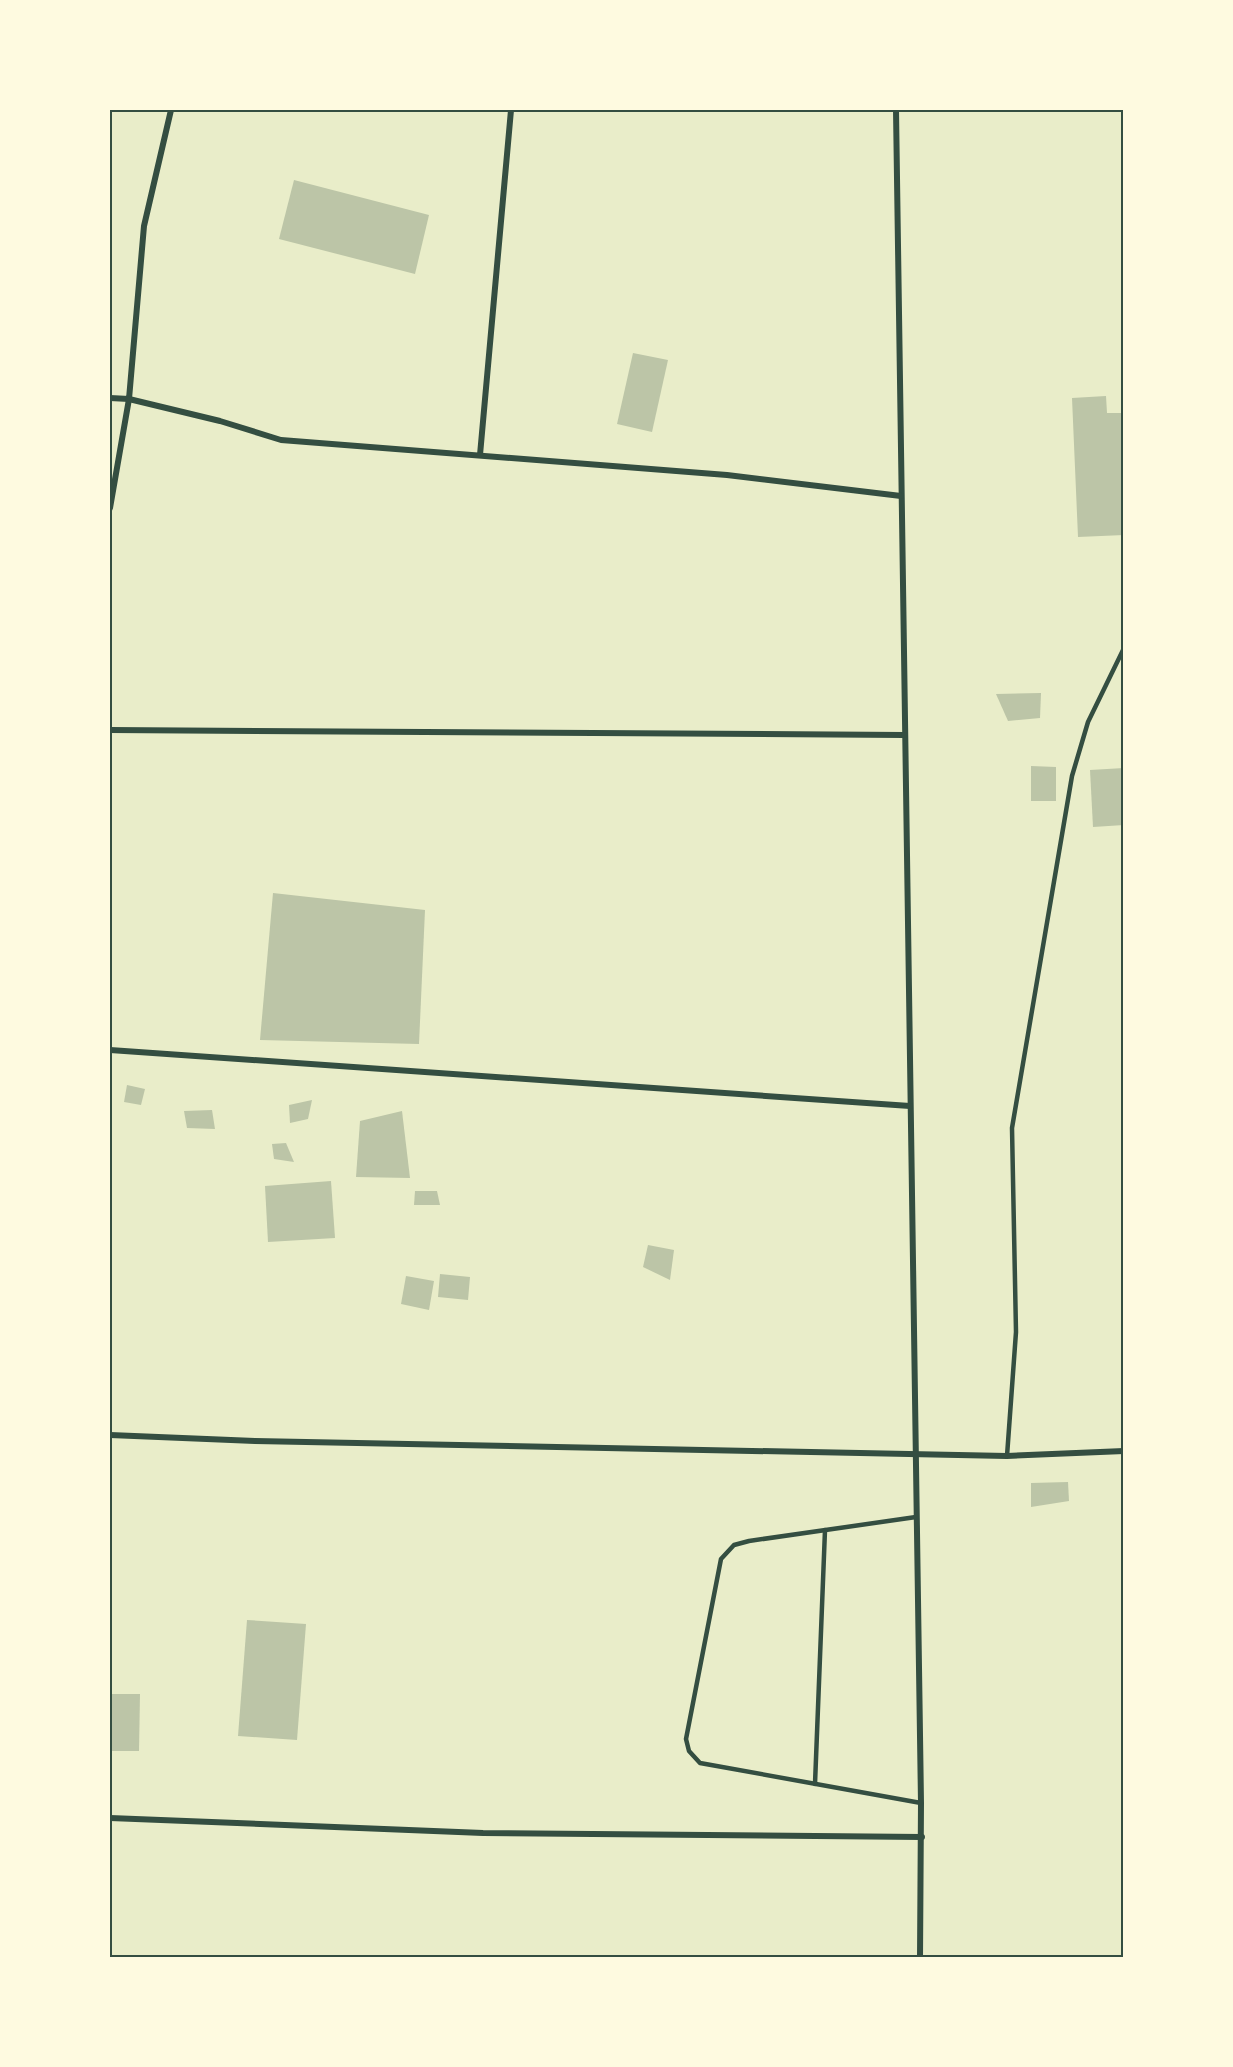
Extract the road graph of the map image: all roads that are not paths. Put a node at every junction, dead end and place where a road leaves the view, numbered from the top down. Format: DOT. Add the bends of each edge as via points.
graph roads {
  1 [pos="171,110"];
  2 [pos="511,110"];
  3 [pos="896,110"];
  4 [pos="110,398"];
  5 [pos="129,399"];
  6 [pos="480,455"];
  7 [pos="902,496"];
  8 [pos="110,508"];
  9 [pos="1124,648"];
  10 [pos="110,730"];
  11 [pos="904,735"];
  12 [pos="110,1050"];
  13 [pos="910,1106"];
  14 [pos="110,1435"];
  15 [pos="1124,1451"];
  16 [pos="915,1454"];
  17 [pos="1007,1456"];
  18 [pos="916,1517"];
  19 [pos="825,1530"];
  20 [pos="815,1784"];
  21 [pos="921,1803"];
  22 [pos="110,1818"];
  23 [pos="922,1837"];
  24 [pos="920,1958"];
  1 -- 5 [label="street" via="144,226"];
  2 -- 6 [label="street"];
  3 -- 7 [label="street"];
  4 -- 5 [label="street"];
  5 -- 6 [label="street" via="281,440"];
  5 -- 8 [label="street"];
  6 -- 7 [label="street" via="727,475"];
  7 -- 11 [label="street"];
  9 -- 17 [label="lane" via="1088,722 1072,776 1012,1128 1016,1332"];
  10 -- 11 [label="street"];
  11 -- 13 [label="street"];
  12 -- 13 [label="street"];
  13 -- 16 [label="street"];
  14 -- 16 [label="street"];
  15 -- 17 [label="street"];
  16 -- 17 [label="street"];
  16 -- 18 [label="street"];
  18 -- 19 [label="lane"];
  18 -- 21 [label="street"];
  19 -- 20 [label="lane"];
  19 -- 20 [label="lane" via="734,1545 721,1559 686,1739 689,1751 700,1763"];
  20 -- 21 [label="lane"];
  21 -- 23 [label="street"];
  22 -- 23 [label="street" via="483,1833"];
  23 -- 24 [label="street"];
}
